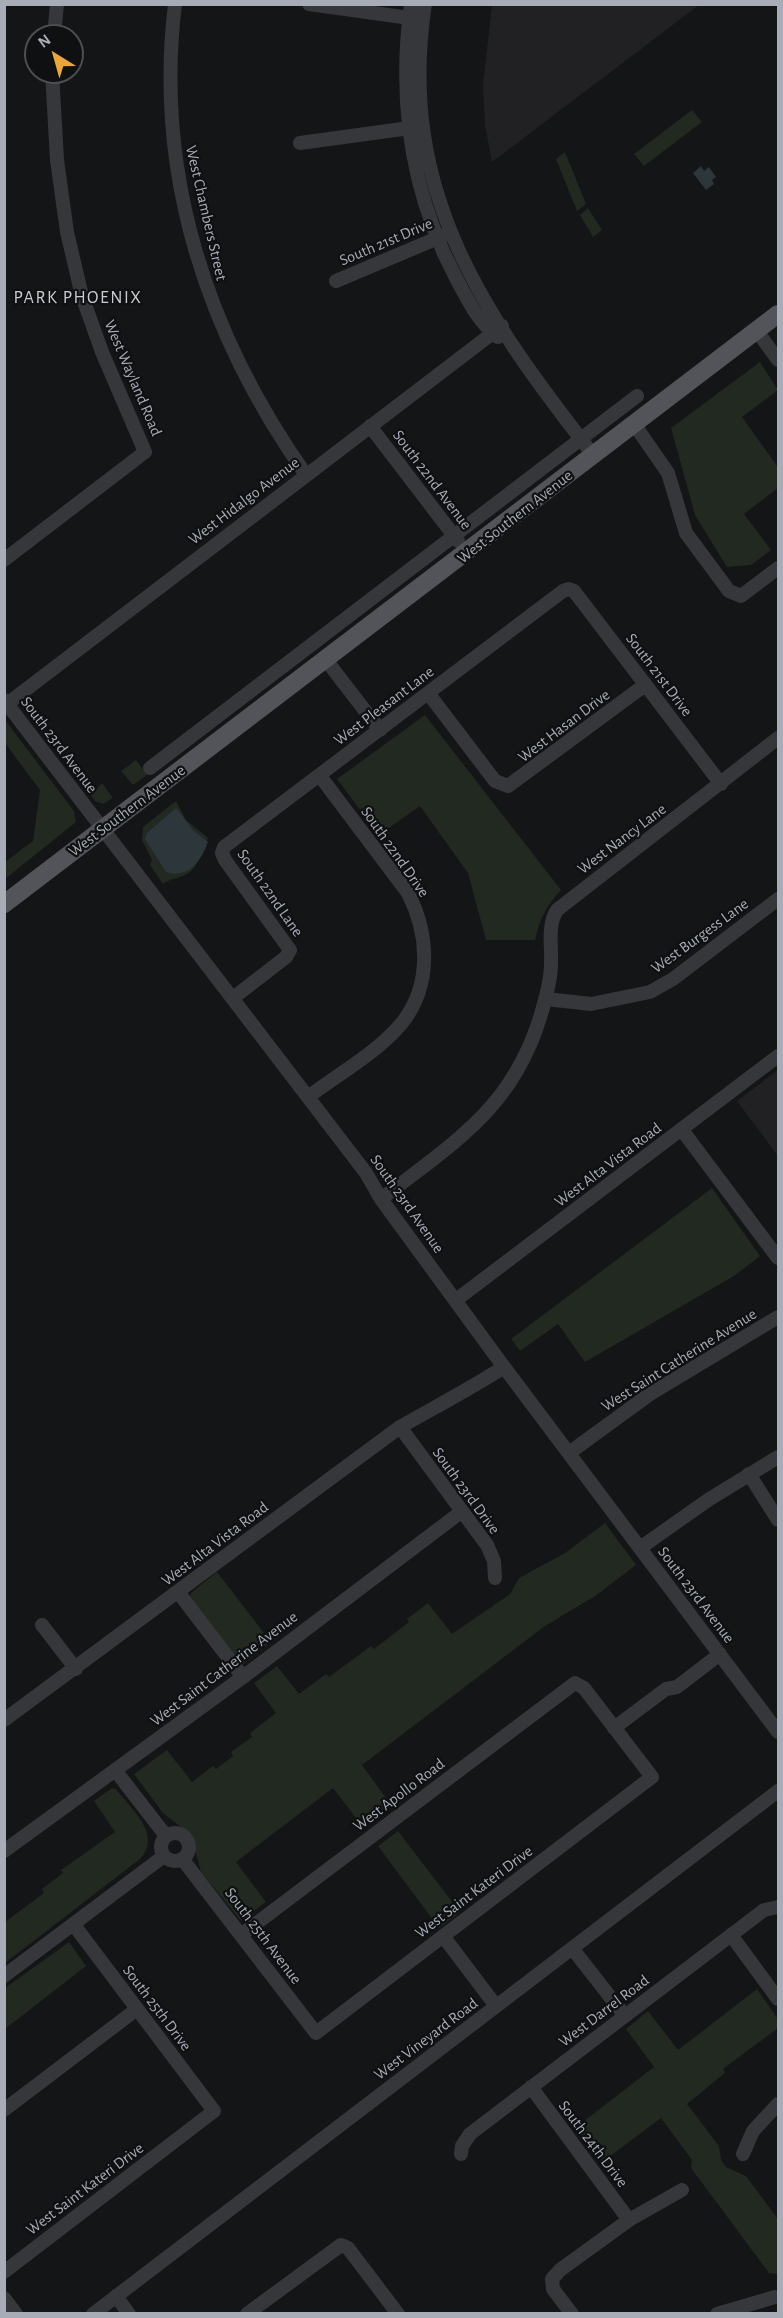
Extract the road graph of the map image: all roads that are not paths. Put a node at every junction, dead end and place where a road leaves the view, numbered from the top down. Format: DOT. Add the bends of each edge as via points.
graph roads {
  1 [pos="57,4"];
  2 [pos="175,4"];
  3 [pos="309,4"];
  4 [pos="425,4"];
  5 [pos="414,14"];
  6 [pos="55,24"];
  7 [pos="53,84"];
  8 [pos="415,127"];
  9 [pos="300,143"];
  10 [pos="443,236"];
  11 [pos="336,281"];
  12 [pos="778,314"];
  13 [pos="497,330"];
  14 [pos="757,331"];
  15 [pos="778,360"];
  16 [pos="637,396"];
  17 [pos="634,424"];
  18 [pos="370,426"];
  19 [pos="581,439"];
  20 [pos="594,456"];
  21 [pos="306,475"];
  22 [pos="454,535"];
  23 [pos="468,554"];
  24 [pos="4,560"];
  25 [pos="778,568"];
  26 [pos="569,589"];
  27 [pos="326,660"];
  28 [pos="645,685"];
  29 [pos="428,693"];
  30 [pos="237,700"];
  31 [pos="6,702"];
  32 [pos="250,717"];
  33 [pos="380,730"];
  34 [pos="778,738"];
  35 [pos="150,768"];
  36 [pos="320,776"];
  37 [pos="721,783"];
  38 [pos="103,828"];
  39 [pos="222,853"];
  40 [pos="778,899"];
  41 [pos="4,904"];
  42 [pos="233,998"];
  43 [pos="546,999"];
  44 [pos="778,1056"];
  45 [pos="308,1097"];
  46 [pos="682,1130"];
  47 [pos="381,1199"];
  48 [pos="778,1258"];
  49 [pos="456,1300"];
  50 [pos="778,1317"];
  51 [pos="501,1363"];
  52 [pos="400,1427"];
  53 [pos="569,1453"];
  54 [pos="778,1457"];
  55 [pos="749,1474"];
  56 [pos="461,1512"];
  57 [pos="778,1520"];
  58 [pos="640,1548"];
  59 [pos="495,1578"];
  60 [pos="178,1593"];
  61 [pos="42,1625"];
  62 [pos="717,1651"];
  63 [pos="76,1669"];
  64 [pos="243,1677"];
  65 [pos="4,1720"];
  66 [pos="614,1728"];
  67 [pos="778,1731"];
  68 [pos="116,1770"];
  69 [pos="778,1791"];
  70 [pos="166,1836"];
  71 [pos="4,1851"];
  72 [pos="164,1856"];
  73 [pos="183,1860"];
  74 [pos="778,1907"];
  75 [pos="74,1925"];
  76 [pos="241,1935"];
  77 [pos="731,1935"];
  78 [pos="443,1936"];
  79 [pos="573,1948"];
  80 [pos="4,1976"];
  81 [pos="778,2000"];
  82 [pos="496,2006"];
  83 [pos="137,2009"];
  84 [pos="625,2016"];
  85 [pos="316,2033"];
  86 [pos="531,2087"];
  87 [pos="778,2104"];
  88 [pos="4,2110"];
  89 [pos="214,2111"];
  90 [pos="461,2154"];
  91 [pos="743,2154"];
  92 [pos="682,2190"];
  93 [pos="629,2220"];
  94 [pos="4,2272"];
  95 [pos="116,2296"];
  96 [pos="775,2297"];
  97 [pos="4,2298"];
  98 [pos="16,2313"];
  99 [pos="93,2313"];
  100 [pos="129,2313"];
  101 [pos="247,2313"];
  102 [pos="398,2313"];
  103 [pos="572,2313"];
  104 [pos="717,2313"];
  1 -- 6 [label="street"];
  2 -- 21 [label="street, West Chambers Street" via="171,42 173,142 207,294 253,394"];
  3 -- 5 [label="street"];
  4 -- 5 [label="street"];
  5 -- 8 [label="street" via="405,75"];
  7 -- 24 [label="street, West Wayland Road" via="57,160 69,243 82,296 145,452"];
  8 -- 9 [label="street"];
  8 -- 10 [label="street" via="429,168"];
  10 -- 11 [label="street, South 21st Drive"];
  10 -- 13 [label="street" via="468,272"];
  12 -- 14 [label="main road, West Southern Avenue"];
  13 -- 18 [label="street, West Hidalgo Avenue"];
  13 -- 19 [label="street"];
  14 -- 15 [label="street"];
  14 -- 17 [label="main road, West Southern Avenue"];
  16 -- 19 [label="street, West Southern Avenue"];
  17 -- 20 [label="main road, West Southern Avenue"];
  17 -- 25 [label="street" via="668,473 686,533 729,591 741,596"];
  18 -- 21 [label="street, West Hidalgo Avenue"];
  18 -- 22 [label="street, South 22nd Avenue"];
  19 -- 20 [label="street"];
  19 -- 22 [label="street, West Southern Avenue"];
  20 -- 23 [label="main road, West Southern Avenue"];
  21 -- 31 [label="street, West Hidalgo Avenue"];
  22 -- 23 [label="street, South 22nd Avenue"];
  22 -- 30 [label="street, West Southern Avenue"];
  23 -- 27 [label="main road, West Southern Avenue"];
  26 -- 28 [label="street, South 21st Drive"];
  26 -- 29 [label="street, West Pleasant Lane"];
  27 -- 32 [label="main road, West Southern Avenue"];
  27 -- 33 [label="street"];
  28 -- 29 [label="street, West Hasan Drive" via="512,786 500,784"];
  28 -- 37 [label="street, South 21st Drive"];
  29 -- 33 [label="street, West Pleasant Lane"];
  30 -- 32 [label="street"];
  30 -- 35 [label="street, West Southern Avenue"];
  31 -- 38 [label="street, South 23rd Avenue"];
  32 -- 38 [label="main road, West Southern Avenue"];
  33 -- 36 [label="street, West Pleasant Lane"];
  34 -- 37 [label="street, West Nancy Lane"];
  36 -- 39 [label="street, West Pleasant Lane" via="227,844"];
  36 -- 45 [label="street, South 22nd Drive" via="408,893 417,911 424,952 419,990 402,1022 386,1039"];
  37 -- 43 [label="street, West Nancy Lane" via="557,910 552,922"];
  38 -- 41 [label="main road, West Southern Avenue"];
  38 -- 42 [label="street, South 23rd Avenue"];
  39 -- 42 [label="street, South 22nd Lane" via="289,945 290,953"];
  40 -- 43 [label="street, West Burgess Lane" via="650,992 591,1004"];
  42 -- 45 [label="street, South 23rd Avenue"];
  43 -- 47 [label="street" via="531,1043 492,1109"];
  44 -- 46 [label="street, West Alta Vista Road"];
  45 -- 47 [label="street, South 23rd Avenue"];
  46 -- 48 [label="street"];
  46 -- 49 [label="street, West Alta Vista Road"];
  47 -- 49 [label="street, South 23rd Avenue"];
  49 -- 51 [label="street, South 23rd Avenue"];
  50 -- 53 [label="street, West Saint Catherine Avenue" via="650,1394"];
  51 -- 52 [label="street, West Alta Vista Road" via="457,1387 449,1399"];
  51 -- 53 [label="street, South 23rd Avenue"];
  52 -- 56 [label="street, South 23rd Drive"];
  52 -- 60 [label="street, West Alta Vista Road"];
  53 -- 58 [label="street, South 23rd Avenue"];
  54 -- 55 [label="street"];
  55 -- 57 [label="street"];
  55 -- 58 [label="street"];
  56 -- 59 [label="street, South 23rd Drive" via="493,1557"];
  56 -- 64 [label="street, West Saint Catherine Avenue"];
  58 -- 62 [label="street, South 23rd Avenue"];
  60 -- 63 [label="street, West Alta Vista Road"];
  60 -- 64 [label="street"];
  61 -- 63 [label="street"];
  62 -- 66 [label="street" via="672,1679 666,1689"];
  62 -- 67 [label="street, South 23rd Avenue"];
  63 -- 65 [label="street, West Alta Vista Road"];
  64 -- 68 [label="street, West Saint Catherine Avenue"];
  66 -- 76 [label="street, West Apollo Road" via="579,1683 563,1691"];
  66 -- 78 [label="street, West Saint Kateri Drive" via="652,1777"];
  68 -- 70 [label="street"];
  68 -- 71 [label="street, West Saint Catherine Avenue"];
  69 -- 79 [label="street, West Vineyard Road"];
  70 -- 72 [label="street" via="161,1846"];
  70 -- 73 [label="street" via="177,1833 186,1838 190,1849"];
  72 -- 73 [label="street" via="174,1862"];
  72 -- 75 [label="street"];
  73 -- 76 [label="street, South 25th Avenue"];
  74 -- 77 [label="street, West Darrel Road" via="764,1910"];
  75 -- 80 [label="street"];
  75 -- 83 [label="street, South 25th Drive"];
  76 -- 85 [label="street, South 25th Avenue"];
  77 -- 81 [label="street"];
  77 -- 84 [label="street, West Darrel Road"];
  78 -- 82 [label="street"];
  78 -- 85 [label="street, West Saint Kateri Drive"];
  79 -- 82 [label="street, West Vineyard Road"];
  79 -- 84 [label="street"];
  82 -- 95 [label="street, West Vineyard Road"];
  83 -- 88 [label="street"];
  83 -- 89 [label="street, South 25th Drive"];
  84 -- 86 [label="street, West Darrel Road"];
  86 -- 90 [label="street, West Darrel Road" via="470,2134"];
  86 -- 93 [label="street, South 24th Drive"];
  87 -- 91 [label="street" via="753,2131"];
  89 -- 94 [label="street, West Saint Kateri Drive"];
  92 -- 93 [label="street"];
  93 -- 103 [label="street" via="552,2279 553,2289"];
  95 -- 99 [label="street, West Vineyard Road"];
  95 -- 100 [label="street"];
  96 -- 104 [label="street"];
  97 -- 98 [label="street"];
  101 -- 102 [label="street" via="341,2245 348,2248"];
}
